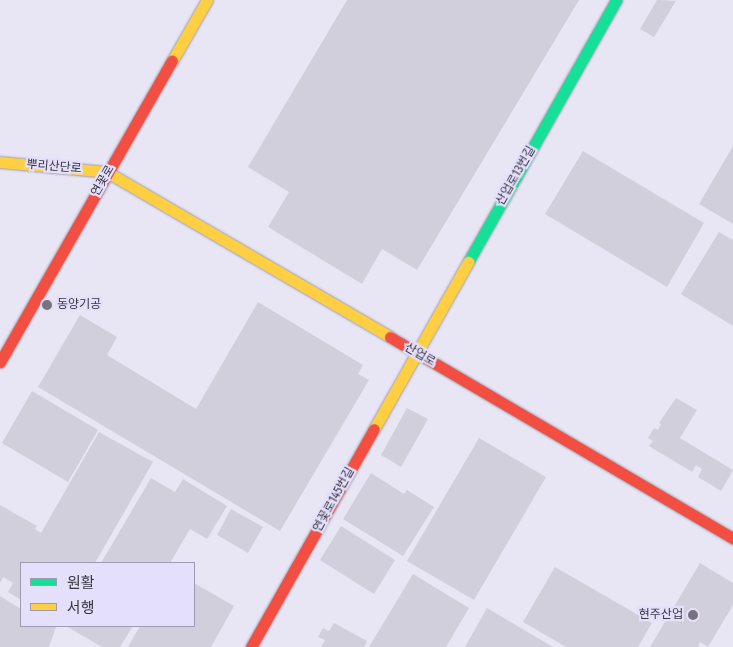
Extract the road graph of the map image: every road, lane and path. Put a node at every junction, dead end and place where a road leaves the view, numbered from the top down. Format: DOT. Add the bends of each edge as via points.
graph roads {
  1 [pos="207,0"];
  2 [pos="616,0"];
  3 [pos="0,162"];
  4 [pos="108,172"];
  5 [pos="416,353"];
  6 [pos="0,362"];
  7 [pos="733,538"];
  8 [pos="251,647"];
  1 -- 4 [label="street, 연꽃로"];
  2 -- 5 [label="street, 산업로13번길"];
  3 -- 4 [label="street, 뿌리산단로"];
  4 -- 5 [label="street, 산업로"];
  4 -- 6 [label="street, 연꽃로"];
  5 -- 7 [label="street, 산업로"];
  5 -- 8 [label="street, 연꽃로145번길"];
}
